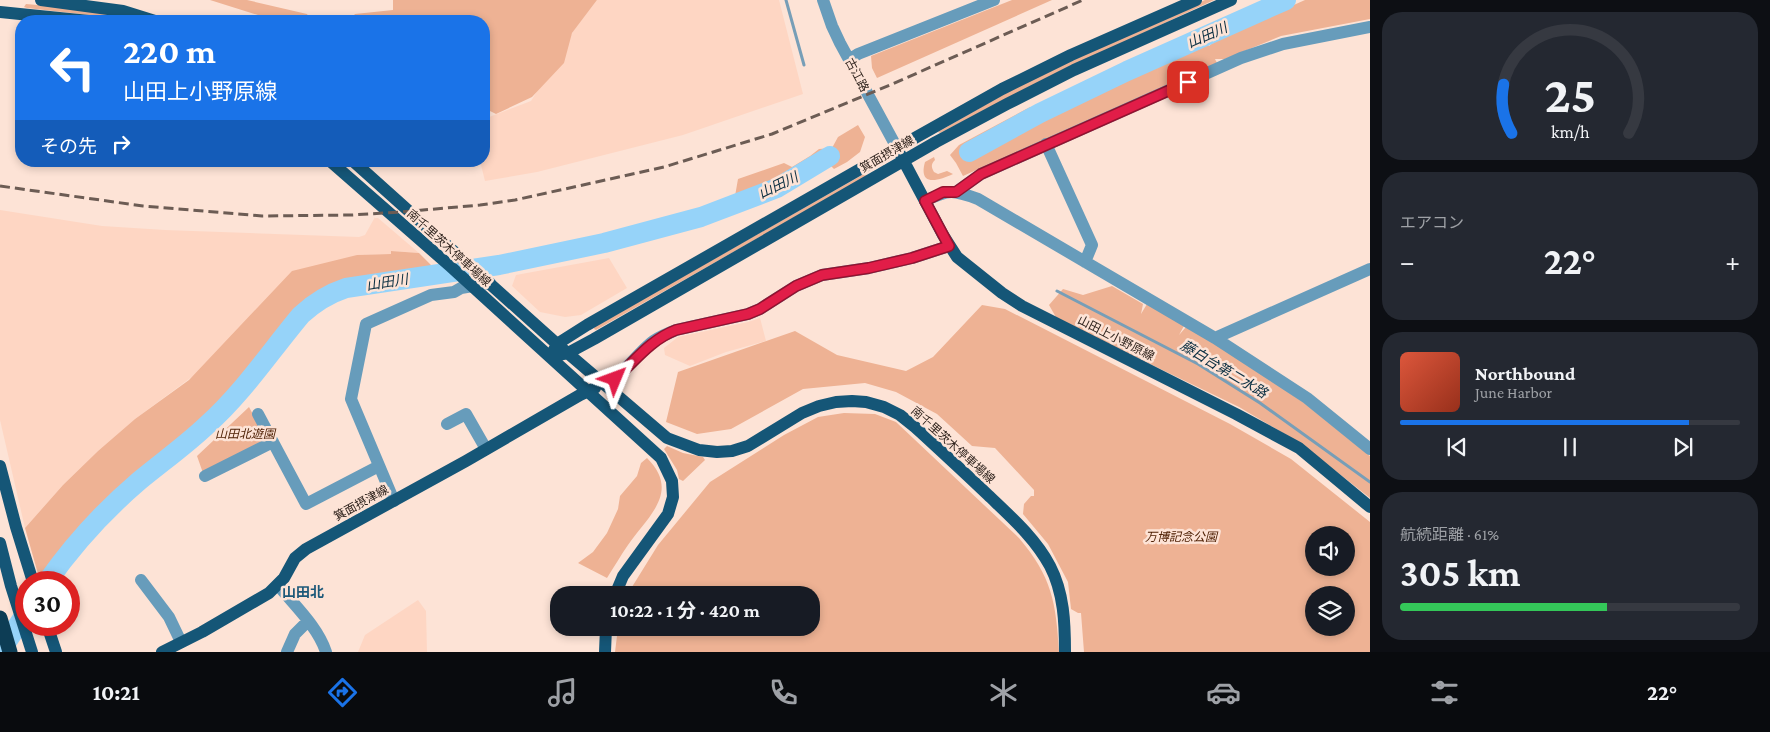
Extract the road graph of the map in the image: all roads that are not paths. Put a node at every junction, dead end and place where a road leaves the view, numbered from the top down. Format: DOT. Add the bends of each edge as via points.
graph roads {
  1 [pos="41,0"];
  2 [pos="823,0"];
  3 [pos="994,0"];
  4 [pos="1196,0"];
  5 [pos="1231,0"];
  6 [pos="0,12"];
  7 [pos="30,15"];
  8 [pos="136,15"];
  9 [pos="1370,28"];
  10 [pos="849,60"];
  11 [pos="1046,144"];
  12 [pos="897,148"];
  13 [pos="904,161"];
  14 [pos="337,167"];
  15 [pos="360,167"];
  16 [pos="956,192"];
  17 [pos="925,201"];
  18 [pos="949,246"];
  19 [pos="1085,262"];
  20 [pos="1370,269"];
  21 [pos="487,281"];
  22 [pos="469,283"];
  23 [pos="1215,338"];
  24 [pos="557,344"];
  25 [pos="568,353"];
  26 [pos="550,356"];
  27 [pos="604,384"];
  28 [pos="588,391"];
  29 [pos="258,414"];
  30 [pos="447,424"];
  31 [pos="273,442"];
  32 [pos="1370,448"];
  33 [pos="486,449"];
  34 [pos="0,466"];
  35 [pos="379,466"];
  36 [pos="205,476"];
  37 [pos="394,501"];
  38 [pos="1370,507"];
  39 [pos="0,543"];
  40 [pos="30,571"];
  41 [pos="141,580"];
  42 [pos="278,586"];
  43 [pos="619,586"];
  44 [pos="0,618"];
  45 [pos="308,621"];
  46 [pos="51,636"];
  47 [pos="606,636"];
  48 [pos="181,642"];
  49 [pos="10,652"];
  50 [pos="32,652"];
  51 [pos="56,652"];
  52 [pos="162,652"];
  53 [pos="287,652"];
  54 [pos="326,652"];
  55 [pos="605,652"];
  56 [pos="1066,652"];
  1 -- 8 [label="main road"];
  2 -- 10 [label="street, 古江路"];
  3 -- 10 [label="street"];
  4 -- 12 [label="main road, 箕面摂津線" via="1002,89"];
  5 -- 13 [label="main road, 箕面摂津線" via="1074,70"];
  6 -- 7 [label="main road"];
  9 -- 11 [label="street" via="1283,44 1241,58"];
  10 -- 12 [label="street, 古江路"];
  11 -- 16 [label="street" via="981,174"];
  11 -- 19 [label="street" via="1092,245"];
  12 -- 13 [label="main road, 山田上小野原線"];
  12 -- 24 [label="main road, 箕面摂津線"];
  13 -- 17 [label="main road, 山田上小野原線"];
  13 -- 25 [label="main road, 箕面摂津線"];
  14 -- 22 [label="main road, 南千里茨木停車場線"];
  15 -- 21 [label="main road, 南千里茨木停車場線"];
  16 -- 17 [label="street" via="943,192"];
  16 -- 19 [label="street" via="978,199"];
  17 -- 18 [label="main road, 山田上小野原線"];
  18 -- 27 [label="street" via="869,268 822,275 748,314 666,334 651,343 615,379"];
  18 -- 38 [label="main road, 山田上小野原線" via="967,266 1022,306 1299,448"];
  19 -- 23 [label="street"];
  20 -- 23 [label="street"];
  21 -- 22 [label="street"];
  21 -- 24 [label="main road, 南千里茨木停車場線"];
  22 -- 26 [label="main road, 南千里茨木停車場線"];
  22 -- 35 [label="street" via="454,292 431,295 366,324 351,399"];
  23 -- 32 [label="street" via="1307,398"];
  24 -- 25 [label="main road, 南千里茨木停車場線"];
  24 -- 26 [label="main road, 箕面摂津線"];
  25 -- 26 [label="main road, 箕面摂津線"];
  25 -- 27 [label="main road"];
  26 -- 28 [label="main road"];
  27 -- 28 [label="main road, 箕面摂津線"];
  27 -- 56 [label="main road, 南千里茨木停車場線" via="667,438 699,450 717,452 748,446 802,413 836,402 866,402 900,415 1012,518 1042,552 1051,568 1062,603"];
  28 -- 33 [label="main road, 箕面摂津線"];
  28 -- 43 [label="main road" via="661,458 672,481 673,497 668,514"];
  29 -- 31 [label="street"];
  30 -- 33 [label="street" via="466,414"];
  31 -- 35 [label="street" via="306,504"];
  31 -- 36 [label="street"];
  33 -- 37 [label="main road, 箕面摂津線"];
  34 -- 40 [label="main road"];
  35 -- 37 [label="street"];
  37 -- 42 [label="main road, 箕面摂津線" via="302,552 293,560"];
  39 -- 50 [label="main road"];
  41 -- 48 [label="street" via="169,618"];
  42 -- 45 [label="street"];
  42 -- 48 [label="main road, 箕面摂津線" via="249,606"];
  44 -- 49 [label="highway"];
  45 -- 53 [label="street" via="295,634"];
  45 -- 54 [label="street"];
  46 -- 51 [label="main road"];
  47 -- 55 [label="main road"];
  48 -- 52 [label="main road, 箕面摂津線"];
}
